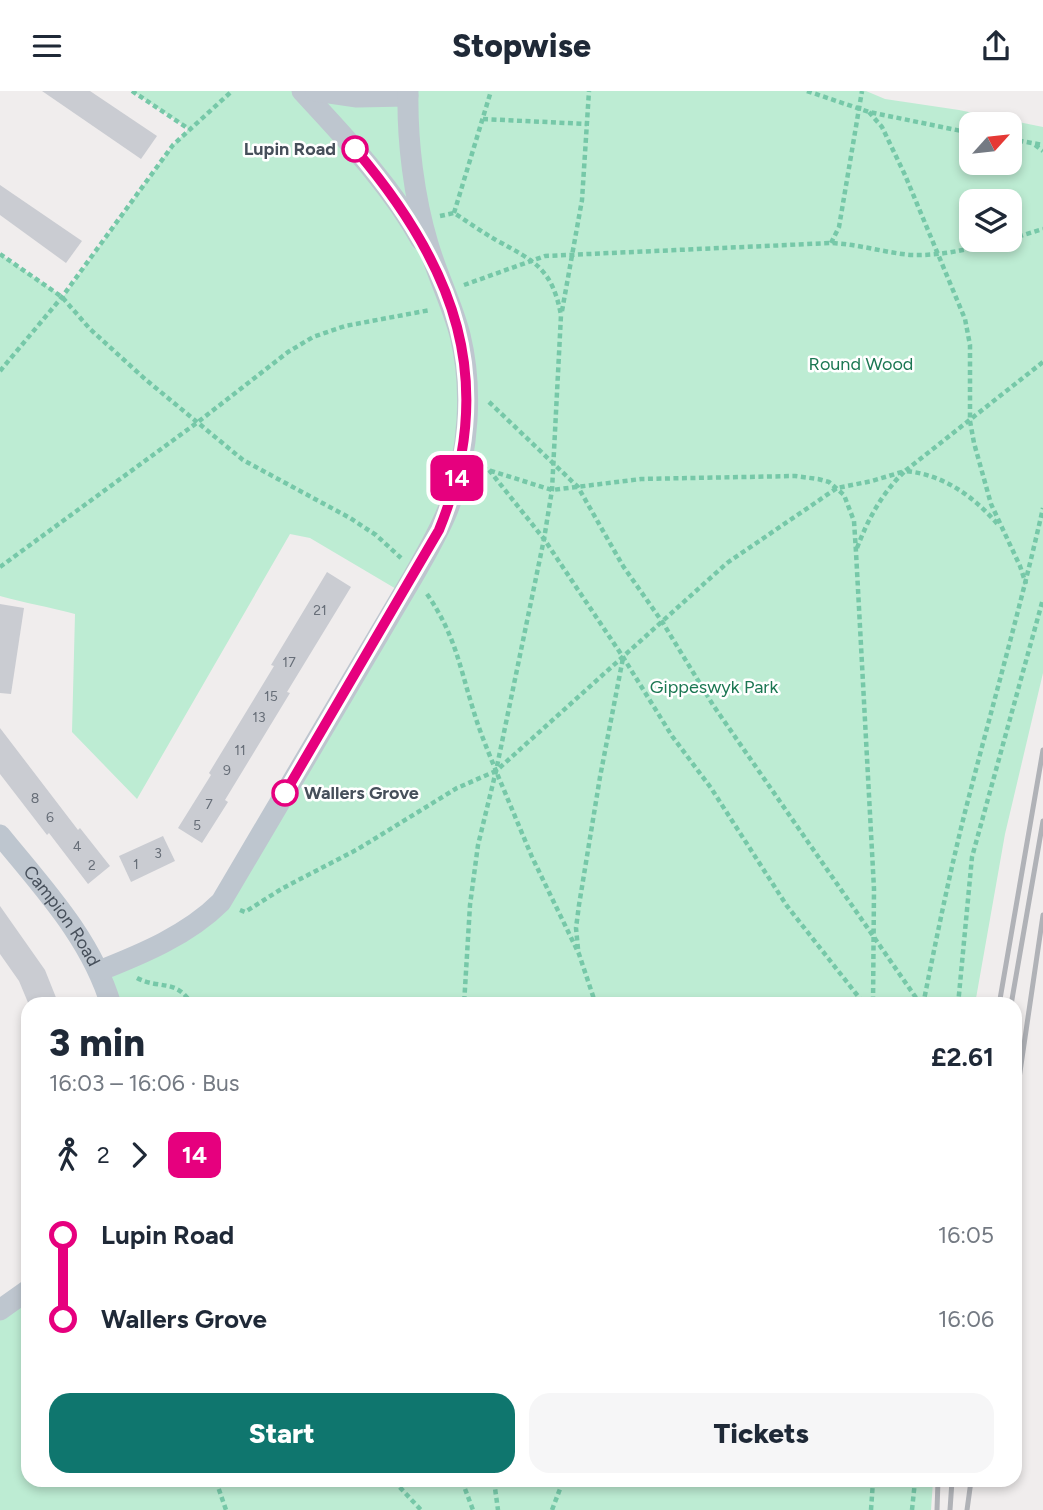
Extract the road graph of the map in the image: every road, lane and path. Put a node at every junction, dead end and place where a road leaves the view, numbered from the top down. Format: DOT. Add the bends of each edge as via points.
graph roads {
  1 [pos="132,91"];
  2 [pos="232,91"];
  3 [pos="302,91"];
  4 [pos="316,91"];
  5 [pos="491,91"];
  6 [pos="589,91"];
  7 [pos="807,91"];
  8 [pos="862,91"];
  9 [pos="408,93"];
  10 [pos="858,108"];
  11 [pos="869,112"];
  12 [pos="484,119"];
  13 [pos="587,124"];
  14 [pos="189,129"];
  15 [pos="959,131"];
  16 [pos="1022,141"];
  17 [pos="1028,142"];
  18 [pos="1043,145"];
  19 [pos="1043,151"];
  20 [pos="1043,229"];
  21 [pos="1022,236"];
  22 [pos="831,243"];
  23 [pos="959,251"];
  24 [pos="0,254"];
  25 [pos="573,254"];
  26 [pos="939,255"];
  27 [pos="533,260"];
  28 [pos="435,267"];
  29 [pos="62,297"];
  30 [pos="448,299"];
  31 [pos="561,315"];
  32 [pos="1043,362"];
  33 [pos="0,371"];
  34 [pos="467,381"];
  35 [pos="971,421"];
  36 [pos="198,422"];
  37 [pos="461,461"];
  38 [pos="554,465"];
  39 [pos="489,470"];
  40 [pos="905,471"];
  41 [pos="578,487"];
  42 [pos="837,488"];
  43 [pos="552,490"];
  44 [pos="1043,507"];
  45 [pos="1004,532"];
  46 [pos="544,539"];
  47 [pos="856,552"];
  48 [pos="0,567"];
  49 [pos="414,575"];
  50 [pos="1026,585"];
  51 [pos="1043,599"];
  52 [pos="663,623"];
  53 [pos="623,657"];
  54 [pos="496,771"];
  55 [pos="0,835"];
  56 [pos="221,902"];
  57 [pos="874,939"];
  58 [pos="579,954"];
  59 [pos="122,963"];
  60 [pos="99,971"];
  61 [pos="108,997"];
  62 [pos="188,997"];
  63 [pos="464,997"];
  64 [pos="593,997"];
  65 [pos="859,997"];
  66 [pos="873,997"];
  67 [pos="916,997"];
  68 [pos="924,997"];
  69 [pos="959,997"];
  70 [pos="21,1295"];
  71 [pos="0,1310"];
  72 [pos="218,1487"];
  73 [pos="400,1487"];
  74 [pos="464,1487"];
  75 [pos="495,1487"];
  76 [pos="561,1487"];
  77 [pos="873,1487"];
  78 [pos="914,1487"];
  79 [pos="226,1510"];
  80 [pos="421,1510"];
  81 [pos="473,1510"];
  82 [pos="498,1510"];
  83 [pos="552,1510"];
  84 [pos="871,1510"];
  85 [pos="912,1510"];
  1 -- 14 [label="path"];
  2 -- 14 [label="path"];
  3 -- 28 [label="street" via="386,187"];
  4 -- 9 [label="street" via="357,97"];
  5 -- 12 [label="path"];
  6 -- 13 [label="path"];
  7 -- 10 [label="path"];
  8 -- 10 [label="path"];
  9 -- 28 [label="street" via="417,193"];
  10 -- 11 [label="path"];
  10 -- 22 [label="path" via="839,227"];
  11 -- 15 [label="path"];
  11 -- 26 [label="path" via="882,127"];
  12 -- 13 [label="path"];
  12 -- 27 [label="path" via="454,213"];
  13 -- 25 [label="path"];
  14 -- 29 [label="path"];
  16 -- 17 [label="path"];
  17 -- 18 [label="path"];
  17 -- 19 [label="path"];
  20 -- 21 [label="path"];
  22 -- 25 [label="path"];
  22 -- 26 [label="path"];
  23 -- 26 [label="path"];
  24 -- 29 [label="path"];
  25 -- 27 [label="path"];
  25 -- 31 [label="path"];
  26 -- 35 [label="path" via="965,319"];
  27 -- 30 [label="path"];
  27 -- 31 [label="path" via="551,285"];
  28 -- 30 [label="street"];
  29 -- 33 [label="path"];
  29 -- 36 [label="path" via="100,337"];
  30 -- 34 [label="street"];
  30 -- 36 [label="path" via="313,337 238,388"];
  31 -- 38 [label="path"];
  32 -- 35 [label="path"];
  34 -- 37 [label="street"];
  34 -- 38 [label="path"];
  35 -- 40 [label="path"];
  35 -- 45 [label="path" via="981,473"];
  36 -- 48 [label="path"];
  36 -- 49 [label="path" via="243,460 376,535"];
  37 -- 39 [label="path"];
  37 -- 49 [label="street" via="451,502"];
  38 -- 41 [label="path"];
  38 -- 43 [label="path"];
  39 -- 43 [label="path"];
  39 -- 46 [label="path"];
  40 -- 42 [label="path"];
  40 -- 45 [label="path" via="940,479 972,499"];
  40 -- 47 [label="path" via="876,507"];
  41 -- 42 [label="path" via="641,479 795,477 829,482"];
  41 -- 43 [label="path"];
  41 -- 52 [label="path" via="623,566"];
  42 -- 47 [label="path" via="852,513"];
  42 -- 52 [label="path" via="727,563"];
  43 -- 46 [label="path"];
  44 -- 50 [label="path"];
  45 -- 50 [label="path"];
  46 -- 53 [label="path"];
  46 -- 54 [label="path"];
  47 -- 57 [label="path"];
  49 -- 54 [label="path" via="447,627 460,658"];
  49 -- 56 [label="street"];
  50 -- 68 [label="path" via="965,813"];
  51 -- 69 [label="path" via="972,857"];
  52 -- 53 [label="path"];
  52 -- 57 [label="path" via="713,705"];
  53 -- 54 [label="path"];
  53 -- 58 [label="path" via="579,905"];
  53 -- 65 [label="path" via="786,907"];
  54 -- 56 [label="path" via="457,788 245,912"];
  54 -- 58 [label="path"];
  54 -- 63 [label="path" via="478,845"];
  55 -- 60 [label="street, Campion Road" via="81,938"];
  56 -- 59 [label="street" via="184,930"];
  57 -- 66 [label="path"];
  57 -- 67 [label="path"];
  58 -- 64 [label="path"];
  59 -- 60 [label="street"];
  59 -- 62 [label="path" via="147,983 175,986"];
  60 -- 61 [label="street, Campion Road"];
  70 -- 71 [label="street"];
  72 -- 79 [label="path"];
  73 -- 80 [label="path"];
  74 -- 81 [label="path"];
  75 -- 82 [label="path"];
  76 -- 83 [label="path"];
  77 -- 84 [label="path"];
  78 -- 85 [label="path"];
}
